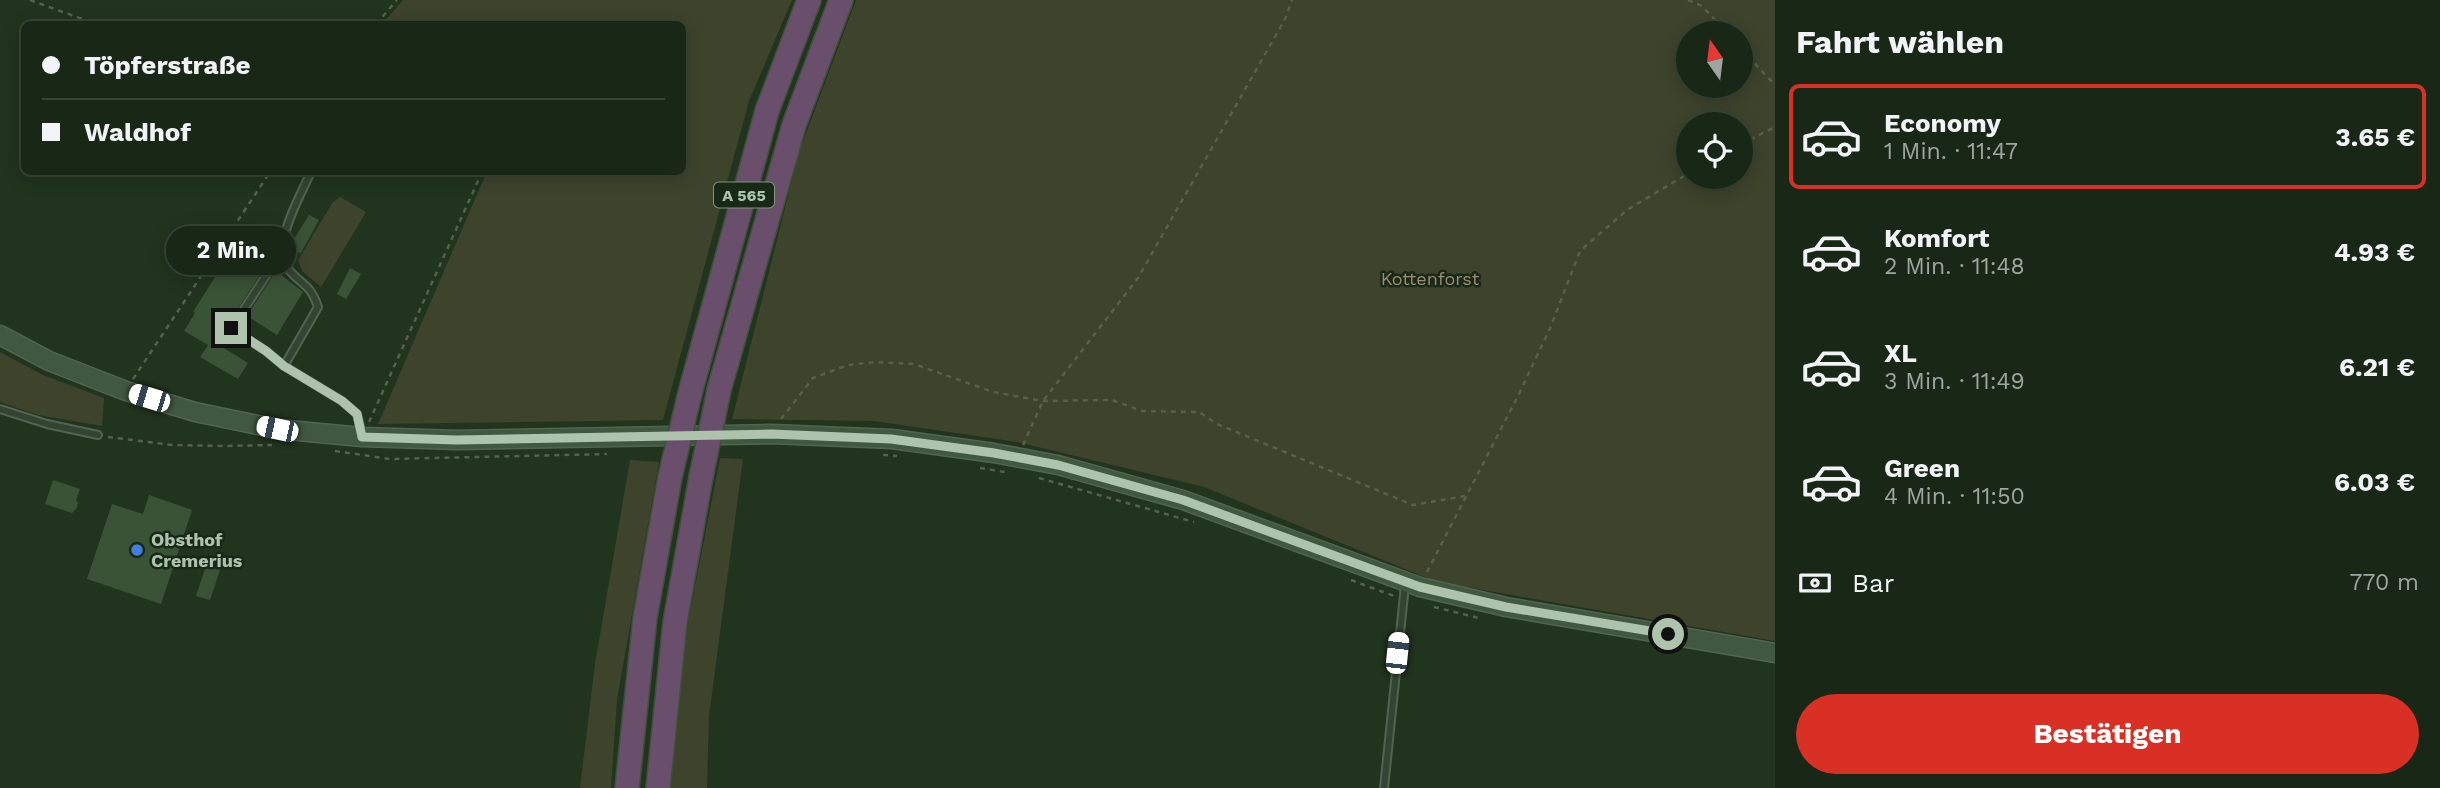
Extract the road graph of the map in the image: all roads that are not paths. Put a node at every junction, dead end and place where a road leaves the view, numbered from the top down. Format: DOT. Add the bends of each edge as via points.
graph roads {
  1 [pos="809,0"];
  2 [pos="841,0"];
  3 [pos="310,175"];
  4 [pos="281,253"];
  5 [pos="0,335"];
  6 [pos="284,366"];
  7 [pos="0,408"];
  8 [pos="98,435"];
  9 [pos="362,437"];
  10 [pos="1409,590"];
  11 [pos="1775,653"];
  12 [pos="627,788"];
  13 [pos="657,788"];
  14 [pos="1384,788"];
  1 -- 12 [label="highway, A 565, bridge" via="767,111 670,477 645,618"];
  2 -- 13 [label="highway, A 565, bridge" via="794,125 719,390 675,622"];
  3 -- 4 [label="lane" via="288,223"];
  4 -- 6 [label="lane" via="285,267 309,287 317,307"];
  4 -- 6 [label="lane" via="231,328"];
  5 -- 9 [label="main road" via="49,361 195,412 277,429"];
  6 -- 9 [label="lane" via="357,414"];
  7 -- 8 [label="lane"];
  9 -- 10 [label="main road" via="457,440 778,434 891,439 1013,465 1058,465 1183,500"];
  10 -- 11 [label="main road"];
  10 -- 14 [label="lane"];
}
